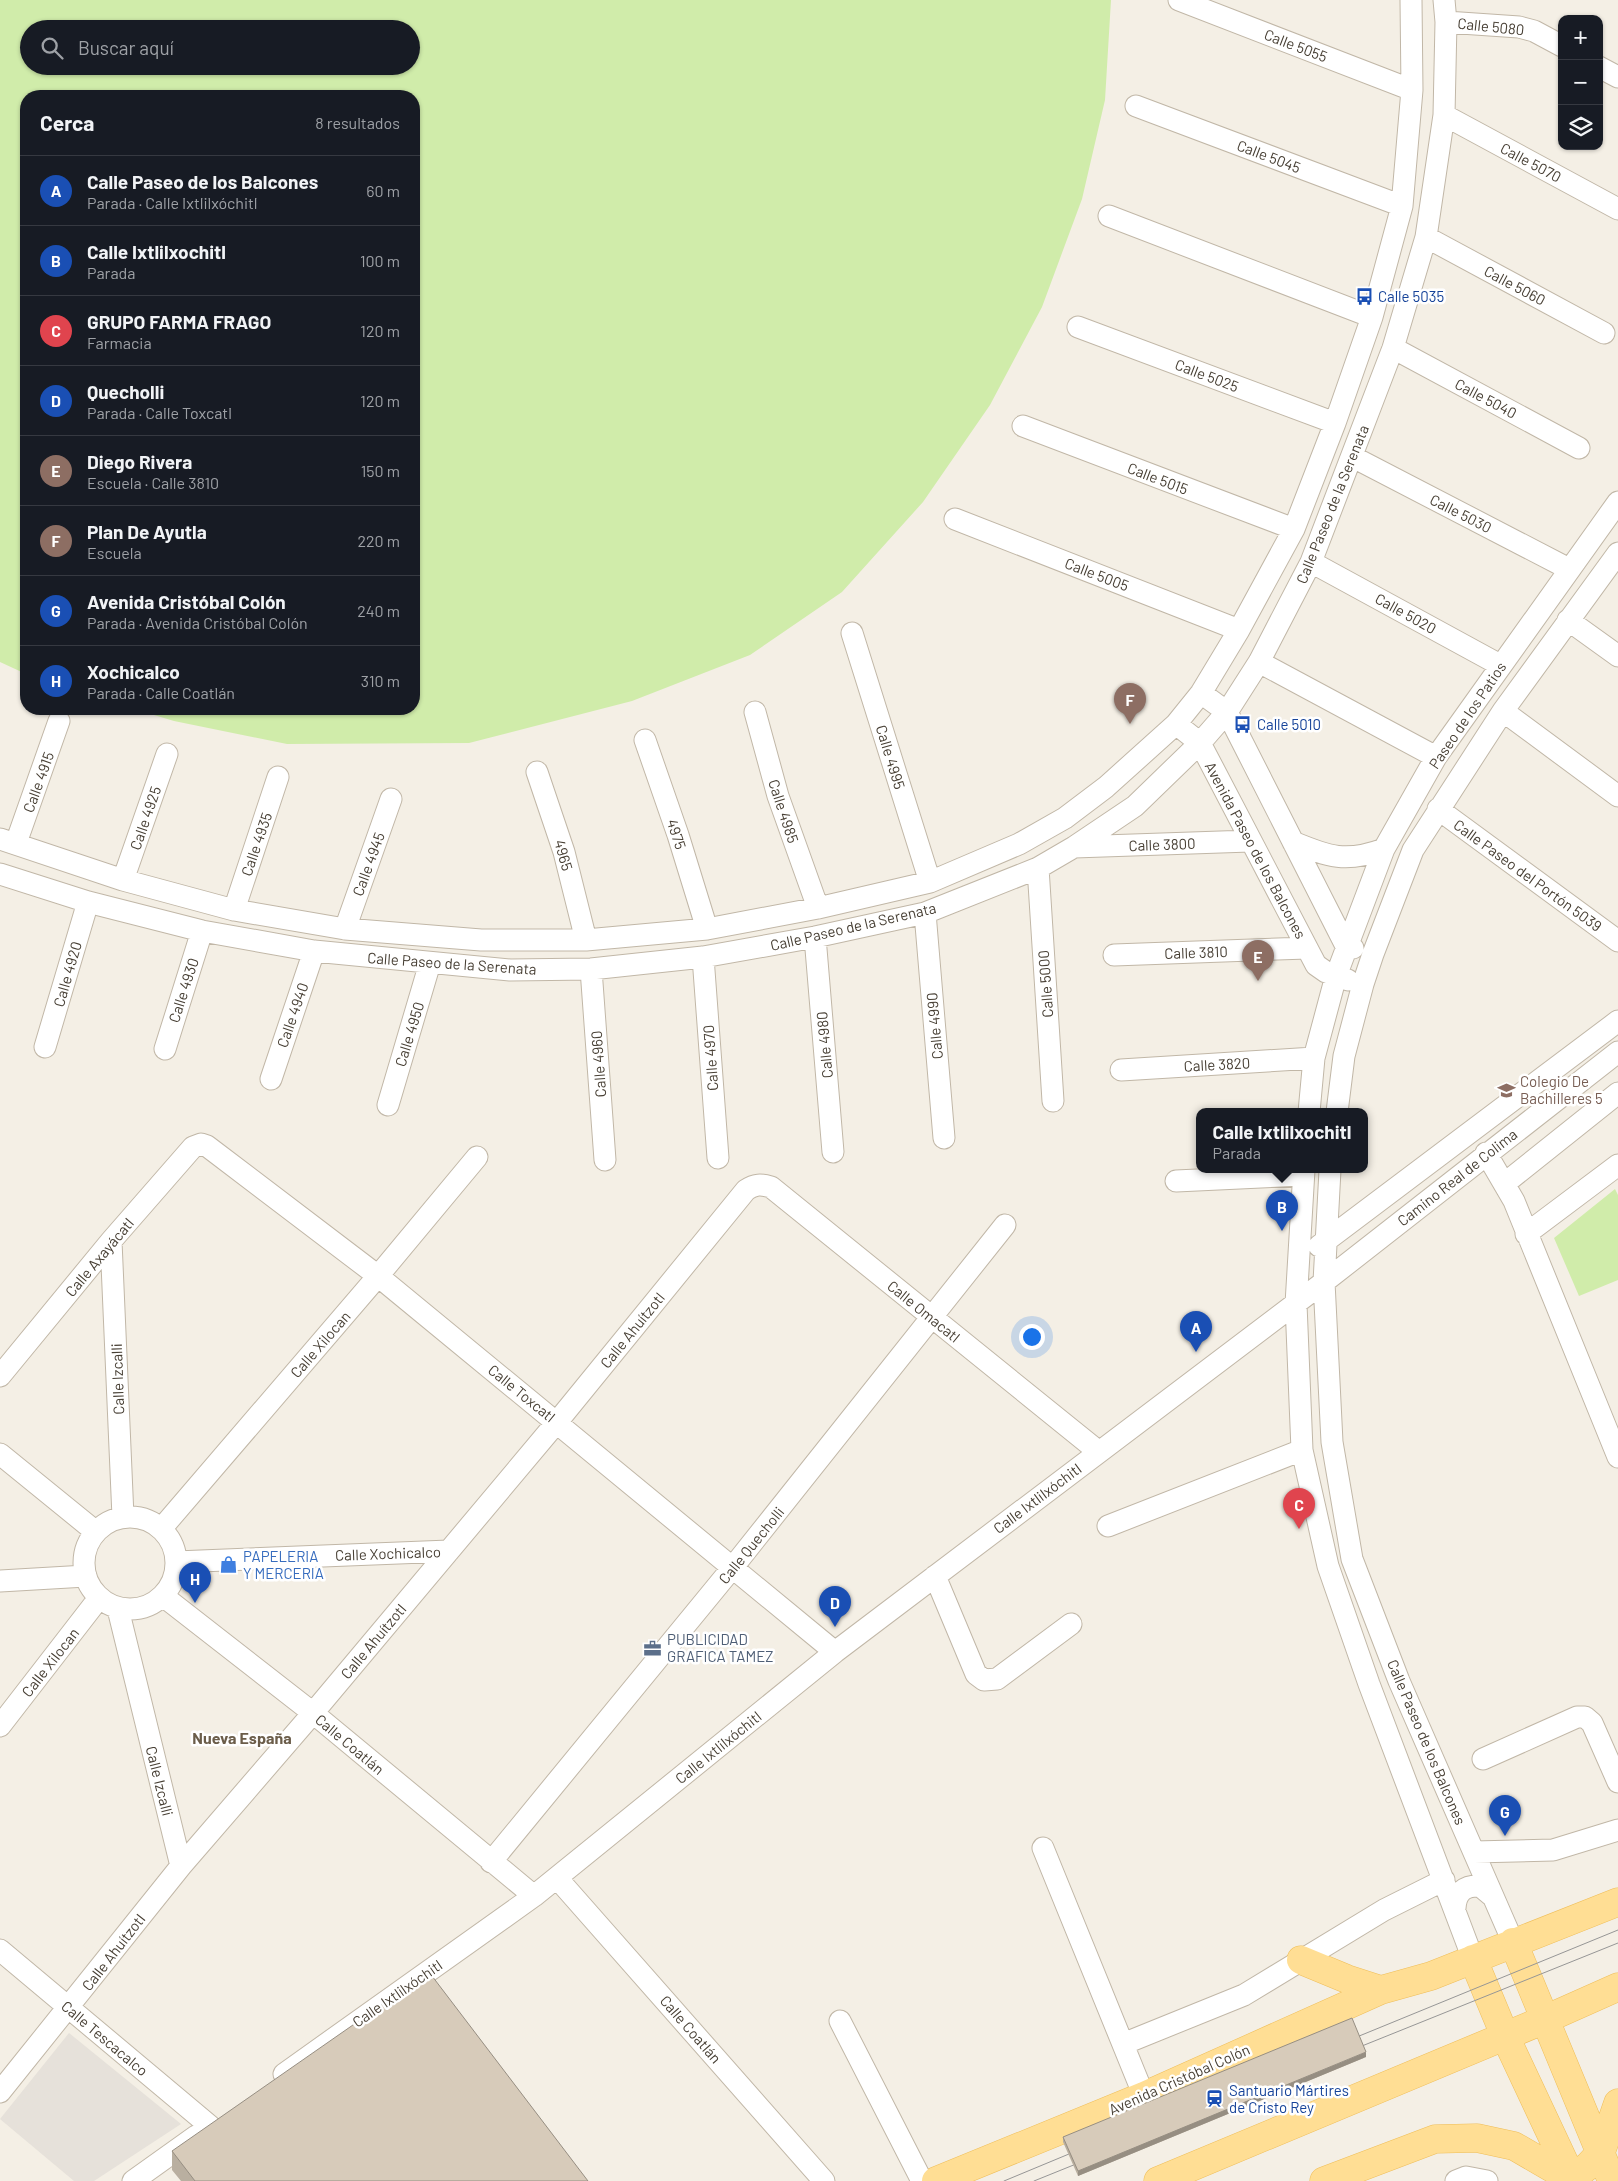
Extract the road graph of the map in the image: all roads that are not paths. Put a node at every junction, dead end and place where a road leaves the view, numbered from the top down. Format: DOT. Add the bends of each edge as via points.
graph roads {
  1 [pos="1179,0"];
  2 [pos="1411,0"];
  3 [pos="1444,0"];
  4 [pos="1446,22"];
  5 [pos="1558,44"];
  6 [pos="1603,69"];
  7 [pos="1618,77"];
  8 [pos="1412,90"];
  9 [pos="1136,106"];
  10 [pos="1444,115"];
  11 [pos="1402,206"];
  12 [pos="1618,209"];
  13 [pos="1109,216"];
  14 [pos="1426,237"];
  15 [pos="1372,317"];
  16 [pos="1078,326"];
  17 [pos="1604,333"];
  18 [pos="1393,348"];
  19 [pos="1336,423"];
  20 [pos="1023,426"];
  21 [pos="1578,448"];
  22 [pos="1353,457"];
  23 [pos="1618,502"];
  24 [pos="955,519"];
  25 [pos="1294,529"];
  26 [pos="1618,553"];
  27 [pos="1312,562"];
  28 [pos="1569,570"];
  29 [pos="1568,620"];
  30 [pos="1239,630"];
  31 [pos="852,633"];
  32 [pos="1618,656"];
  33 [pos="1259,662"];
  34 [pos="1500,665"];
  35 [pos="1201,693"];
  36 [pos="1503,711"];
  37 [pos="755,712"];
  38 [pos="1227,712"];
  39 [pos="60,721"];
  40 [pos="1176,724"];
  41 [pos="645,740"];
  42 [pos="1200,743"];
  43 [pos="167,754"];
  44 [pos="1436,757"];
  45 [pos="537,772"];
  46 [pos="278,778"];
  47 [pos="1618,796"];
  48 [pos="391,799"];
  49 [pos="1438,809"];
  50 [pos="8,841"];
  51 [pos="1250,841"];
  52 [pos="1293,842"];
  53 [pos="1074,847"];
  54 [pos="1384,849"];
  55 [pos="1038,868"];
  56 [pos="0,874"];
  57 [pos="123,880"];
  58 [pos="930,882"];
  59 [pos="88,902"];
  60 [pos="818,908"];
  61 [pos="234,910"];
  62 [pos="925,913"];
  63 [pos="345,929"];
  64 [pos="707,929"];
  65 [pos="202,931"];
  66 [pos="815,937"];
  67 [pos="586,940"];
  68 [pos="1618,941"];
  69 [pos="1346,946"];
  70 [pos="1307,948"];
  71 [pos="314,951"];
  72 [pos="1372,954"];
  73 [pos="1114,955"];
  74 [pos="703,957"];
  75 [pos="430,963"];
  76 [pos="591,969"];
  77 [pos="1336,976"];
  78 [pos="1363,984"];
  79 [pos="1618,1021"];
  80 [pos="46,1047"];
  81 [pos="165,1049"];
  82 [pos="1618,1052"];
  83 [pos="1314,1058"];
  84 [pos="1120,1070"];
  85 [pos="270,1079"];
  86 [pos="1618,1093"];
  87 [pos="1053,1101"];
  88 [pos="388,1106"];
  89 [pos="1309,1108"];
  90 [pos="1338,1108"];
  91 [pos="1500,1110"];
  92 [pos="1516,1131"];
  93 [pos="944,1138"];
  94 [pos="201,1144"];
  95 [pos="833,1152"];
  96 [pos="1486,1153"];
  97 [pos="477,1157"];
  98 [pos="718,1158"];
  99 [pos="605,1160"];
  100 [pos="1618,1165"];
  101 [pos="1303,1173"];
  102 [pos="1330,1173"];
  103 [pos="1176,1181"];
  104 [pos="1504,1184"];
  105 [pos="746,1190"];
  106 [pos="1005,1225"];
  107 [pos="1526,1234"];
  108 [pos="112,1241"];
  109 [pos="1325,1241"];
  110 [pos="1298,1263"];
  111 [pos="378,1276"];
  112 [pos="1324,1282"];
  113 [pos="1296,1304"];
  114 [pos="932,1317"];
  115 [pos="0,1376"];
  116 [pos="557,1422"];
  117 [pos="1302,1450"];
  118 [pos="1099,1452"];
  119 [pos="0,1454"];
  120 [pos="1618,1457"];
  121 [pos="123,1517"];
  122 [pos="1108,1526"];
  123 [pos="162,1529"];
  124 [pos="96,1532"];
  125 [pos="449,1551"];
  126 [pos="176,1562"];
  127 [pos="733,1568"];
  128 [pos="86,1576"];
  129 [pos="935,1576"];
  130 [pos="0,1581"];
  131 [pos="163,1596"];
  132 [pos="99,1598"];
  133 [pos="118,1609"];
  134 [pos="1071,1624"];
  135 [pos="835,1652"];
  136 [pos="312,1714"];
  137 [pos="0,1726"];
  138 [pos="1484,1759"];
  139 [pos="1618,1782"];
  140 [pos="1618,1830"];
  141 [pos="1043,1848"];
  142 [pos="1474,1852"];
  143 [pos="491,1862"];
  144 [pos="181,1866"];
  145 [pos="557,1878"];
  146 [pos="1444,1880"];
  147 [pos="534,1896"];
  148 [pos="1492,1896"];
  149 [pos="1618,1902"];
  150 [pos="1455,1908"];
  151 [pos="1513,1942"];
  152 [pos="0,1950"];
  153 [pos="1473,1959"];
  154 [pos="1302,1960"];
  155 [pos="1618,1987"];
  156 [pos="1381,1990"];
  157 [pos="69,2008"];
  158 [pos="1546,2020"];
  159 [pos="840,2021"];
  160 [pos="1505,2036"];
  161 [pos="1123,2044"];
  162 [pos="265,2086"];
  163 [pos="0,2092"];
  164 [pos="1144,2096"];
  165 [pos="1618,2103"];
  166 [pos="1601,2152"];
  167 [pos="1341,2178"];
  168 [pos="1572,2180"];
  169 [pos="133,2181"];
  170 [pos="824,2181"];
  171 [pos="922,2181"];
  172 [pos="936,2181"];
  173 [pos="1158,2181"];
  174 [pos="1456,2181"];
  175 [pos="1487,2181"];
  176 [pos="1612,2181"];
  1 -- 8 [label="street, Calle 5055"];
  2 -- 8 [label="street, Calle Paseo de la Serenata"];
  3 -- 4 [label="street, Calle Paseo de la Serenata"];
  4 -- 5 [label="street, Calle 5080" via="1519,26"];
  4 -- 10 [label="street, Calle Paseo de la Serenata"];
  6 -- 7 [label="street"];
  8 -- 11 [label="street, Calle Paseo de la Serenata"];
  9 -- 11 [label="street, Calle 5045"];
  10 -- 12 [label="street, Calle 5070"];
  10 -- 14 [label="street, Calle Paseo de la Serenata"];
  11 -- 15 [label="street, Calle Paseo de la Serenata"];
  13 -- 15 [label="street"];
  14 -- 17 [label="street, Calle 5060"];
  14 -- 18 [label="street, Calle Paseo de la Serenata"];
  15 -- 19 [label="street, Calle Paseo de la Serenata"];
  16 -- 19 [label="street, Calle 5025"];
  18 -- 21 [label="street, Calle 5040"];
  18 -- 22 [label="street, Calle Paseo de la Serenata"];
  19 -- 25 [label="street, Calle Paseo de la Serenata"];
  20 -- 25 [label="street, Calle 5015"];
  22 -- 27 [label="street, Calle Paseo de la Serenata"];
  22 -- 28 [label="street, Calle 5030"];
  23 -- 28 [label="street, Paseo de los Patios"];
  24 -- 30 [label="street, Calle 5005"];
  25 -- 30 [label="street, Calle Paseo de la Serenata"];
  26 -- 29 [label="street, Paseo de los Patios"];
  27 -- 33 [label="street, Calle Paseo de la Serenata"];
  27 -- 34 [label="street, Calle 5020"];
  28 -- 34 [label="street, Paseo de los Patios"];
  29 -- 32 [label="street"];
  29 -- 36 [label="street, Paseo de los Patios"];
  30 -- 35 [label="street, Calle Paseo de la Serenata"];
  31 -- 58 [label="street, Calle 4995"];
  33 -- 38 [label="street, Calle Paseo de la Serenata"];
  33 -- 44 [label="street"];
  34 -- 44 [label="street, Paseo de los Patios"];
  35 -- 38 [label="street"];
  35 -- 40 [label="street, Calle Paseo de la Serenata"];
  36 -- 47 [label="street"];
  36 -- 49 [label="street, Paseo de los Patios"];
  37 -- 60 [label="street, Calle 4985" via="778,796"];
  38 -- 42 [label="street, Calle Paseo de la Serenata"];
  38 -- 52 [label="street"];
  39 -- 50 [label="street, Calle 4915"];
  40 -- 42 [label="street, Avenida Paseo de los Balcones"];
  40 -- 58 [label="street, Calle Paseo de la Serenata" via="1106,787 1065,818 1019,844"];
  41 -- 64 [label="street, 4975"];
  42 -- 51 [label="street, Avenida Paseo de los Balcones"];
  42 -- 53 [label="street, Calle Paseo de la Serenata" via="1135,806"];
  43 -- 57 [label="street, Calle 4925"];
  44 -- 54 [label="street, Paseo de los Patios"];
  45 -- 67 [label="street, 4965" via="564,852"];
  46 -- 61 [label="street, Calle 4935"];
  48 -- 63 [label="street, Calle 4945"];
  49 -- 68 [label="street, Calle Paseo del Portón 5039"];
  49 -- 72 [label="street, Paseo de los Patios" via="1413,850"];
  50 -- 57 [label="street, Calle Paseo de la Serenata"];
  51 -- 53 [label="street, Calle 3800"];
  51 -- 70 [label="street, Avenida Paseo de los Balcones"];
  52 -- 54 [label="street" via="1333,857 1360,856"];
  52 -- 69 [label="street"];
  53 -- 55 [label="street, Calle Paseo de la Serenata"];
  54 -- 69 [label="street, Paseo de los Patios"];
  55 -- 62 [label="street, Calle Paseo de la Serenata"];
  55 -- 87 [label="street, Calle 5000"];
  56 -- 59 [label="street, Calle Paseo de la Serenata"];
  57 -- 61 [label="street, Calle Paseo de la Serenata"];
  58 -- 60 [label="street, Calle Paseo de la Serenata"];
  59 -- 65 [label="street, Calle Paseo de la Serenata"];
  59 -- 80 [label="street, Calle 4920"];
  60 -- 64 [label="street, Calle Paseo de la Serenata"];
  61 -- 63 [label="street, Calle Paseo de la Serenata"];
  62 -- 66 [label="street, Calle Paseo de la Serenata"];
  62 -- 93 [label="street, Calle 4990"];
  63 -- 67 [label="street, Calle Paseo de la Serenata" via="481,940"];
  64 -- 67 [label="street, Calle Paseo de la Serenata"];
  65 -- 71 [label="street, Calle Paseo de la Serenata"];
  65 -- 81 [label="street, Calle 4930"];
  66 -- 74 [label="street, Calle Paseo de la Serenata"];
  66 -- 95 [label="street, Calle 4980"];
  69 -- 72 [label="street"];
  69 -- 77 [label="street"];
  70 -- 73 [label="street, Calle 3810"];
  70 -- 77 [label="street, Avenida Paseo de los Balcones" via="1320,969"];
  71 -- 75 [label="street, Calle Paseo de la Serenata"];
  71 -- 85 [label="street, Calle 4940"];
  72 -- 78 [label="street"];
  74 -- 76 [label="street, Calle Paseo de la Serenata"];
  74 -- 98 [label="street, Calle 4970"];
  75 -- 76 [label="street, Calle Paseo de la Serenata" via="510,970"];
  75 -- 88 [label="street, Calle 4950"];
  76 -- 99 [label="street, Calle 4960"];
  77 -- 78 [label="street, Avenida Paseo de los Balcones"];
  77 -- 83 [label="street"];
  78 -- 90 [label="street" via="1344,1056"];
  79 -- 91 [label="street, Camino Real de Colima"];
  82 -- 92 [label="street, Camino Real de Colima"];
  83 -- 84 [label="street, Calle 3820"];
  83 -- 89 [label="street"];
  86 -- 104 [label="street"];
  91 -- 92 [label="street"];
  91 -- 109 [label="street, Camino Real de Colima"];
  92 -- 96 [label="street, Camino Real de Colima"];
  94 -- 108 [label="street, Calle Axayácatl" via="193,1147"];
  94 -- 111 [label="street, Calle Toxcatl"];
  96 -- 104 [label="street"];
  96 -- 112 [label="street, Camino Real de Colima"];
  97 -- 111 [label="street, Calle Xilocan"];
  100 -- 107 [label="street"];
  101 -- 103 [label="street"];
  101 -- 110 [label="street"];
  102 -- 109 [label="street"];
  104 -- 107 [label="street"];
  105 -- 114 [label="street, Calle Omacatl" via="758,1184 771,1187"];
  105 -- 116 [label="street, Calle Ahuítzotl"];
  106 -- 114 [label="street, Calle Quecholli"];
  107 -- 120 [label="street"];
  108 -- 115 [label="street, Calle Axayácatl"];
  108 -- 121 [label="street, Calle Izcalli"];
  109 -- 110 [label="street, Camino Real de Colima"];
  109 -- 112 [label="street"];
  110 -- 113 [label="street"];
  111 -- 116 [label="street, Calle Toxcatl"];
  111 -- 123 [label="street, Calle Xilocan"];
  112 -- 113 [label="street, Camino Real de Colima"];
  112 -- 142 [label="street, Calle Paseo de los Balcones" via="1332,1442 1352,1559 1399,1681"];
  113 -- 117 [label="street, Calle Paseo de los Balcones"];
  113 -- 118 [label="street, Calle Ixtlilxóchitl"];
  114 -- 118 [label="street, Calle Omacatl"];
  114 -- 127 [label="street, Calle Quecholli"];
  116 -- 125 [label="street, Calle Ahuítzotl"];
  116 -- 127 [label="street, Calle Toxcatl"];
  117 -- 122 [label="street"];
  117 -- 146 [label="street, Calle Paseo de los Balcones" via="1328,1566"];
  118 -- 129 [label="street, Calle Ixtlilxóchitl"];
  119 -- 124 [label="street"];
  121 -- 123 [label="street" via="141,1518"];
  121 -- 124 [label="street"];
  123 -- 126 [label="street" via="172,1543"];
  124 -- 128 [label="street" via="84,1556"];
  125 -- 126 [label="street, Calle Xochicalco"];
  125 -- 136 [label="street, Calle Ahuítzotl"];
  126 -- 131 [label="street" via="172,1582"];
  127 -- 135 [label="street, Calle Toxcatl"];
  127 -- 143 [label="street, Calle Quecholli"];
  128 -- 130 [label="street"];
  128 -- 132 [label="street"];
  129 -- 134 [label="street" via="976,1674 984,1680 997,1678"];
  129 -- 135 [label="street, Calle Ixtlilxóchitl"];
  131 -- 133 [label="street" via="138,1609"];
  131 -- 136 [label="street, Calle Coatlán"];
  132 -- 133 [label="street"];
  132 -- 137 [label="street, Calle Xilocan"];
  133 -- 144 [label="street, Calle Izcalli"];
  135 -- 145 [label="street, Calle Ixtlilxóchitl"];
  136 -- 143 [label="street, Calle Coatlán"];
  136 -- 144 [label="street, Calle Ahuítzotl"];
  138 -- 139 [label="street" via="1577,1717 1585,1717 1592,1723"];
  140 -- 142 [label="street" via="1553,1850"];
  141 -- 161 [label="street"];
  142 -- 148 [label="street, Calle Paseo de los Balcones"];
  143 -- 147 [label="street, Calle Coatlán"];
  144 -- 157 [label="street, Calle Ahuítzotl"];
  145 -- 147 [label="street, Calle Ixtlilxóchitl"];
  145 -- 170 [label="street, Calle Coatlán"];
  146 -- 150 [label="street, Calle Paseo de los Balcones"];
  146 -- 154 [label="street" via="1384,1910"];
  147 -- 162 [label="street, Calle Ixtlilxóchitl"];
  148 -- 150 [label="street" via="1480,1886 1465,1888 1459,1893"];
  148 -- 151 [label="street, Calle Paseo de los Balcones"];
  149 -- 151 [label="main road, Avenida Cristóbal Colón"];
  150 -- 153 [label="street, Calle Paseo de los Balcones"];
  151 -- 153 [label="main road, Avenida Cristóbal Colón"];
  151 -- 158 [label="main road, Calle Paseo de los Balcones"];
  152 -- 157 [label="street, Calle Tescacalco"];
  153 -- 156 [label="main road, Avenida Cristóbal Colón" via="1431,1976"];
  153 -- 160 [label="main road, Calle Paseo de los Balcones"];
  154 -- 156 [label="main road"];
  154 -- 161 [label="street" via="1244,1995"];
  155 -- 158 [label="main road"];
  156 -- 164 [label="main road, Avenida Cristóbal Colón"];
  157 -- 163 [label="street, Calle Ahuítzotl"];
  157 -- 169 [label="street, Calle Tescacalco" via="218,2120"];
  158 -- 160 [label="main road"];
  158 -- 166 [label="main road, Calle Paseo de los Balcones"];
  159 -- 171 [label="street"];
  160 -- 168 [label="main road, Calle Paseo de los Balcones"];
  160 -- 173 [label="main road"];
  161 -- 164 [label="street"];
  164 -- 172 [label="main road, Avenida Cristóbal Colón"];
  165 -- 166 [label="main road"];
  166 -- 168 [label="main road"];
  166 -- 176 [label="main road, Calle Paseo de los Balcones"];
  167 -- 168 [label="main road" via="1436,2139 1477,2138 1514,2146"];
  174 -- 175 [label="street" via="1466,2177"];
}
